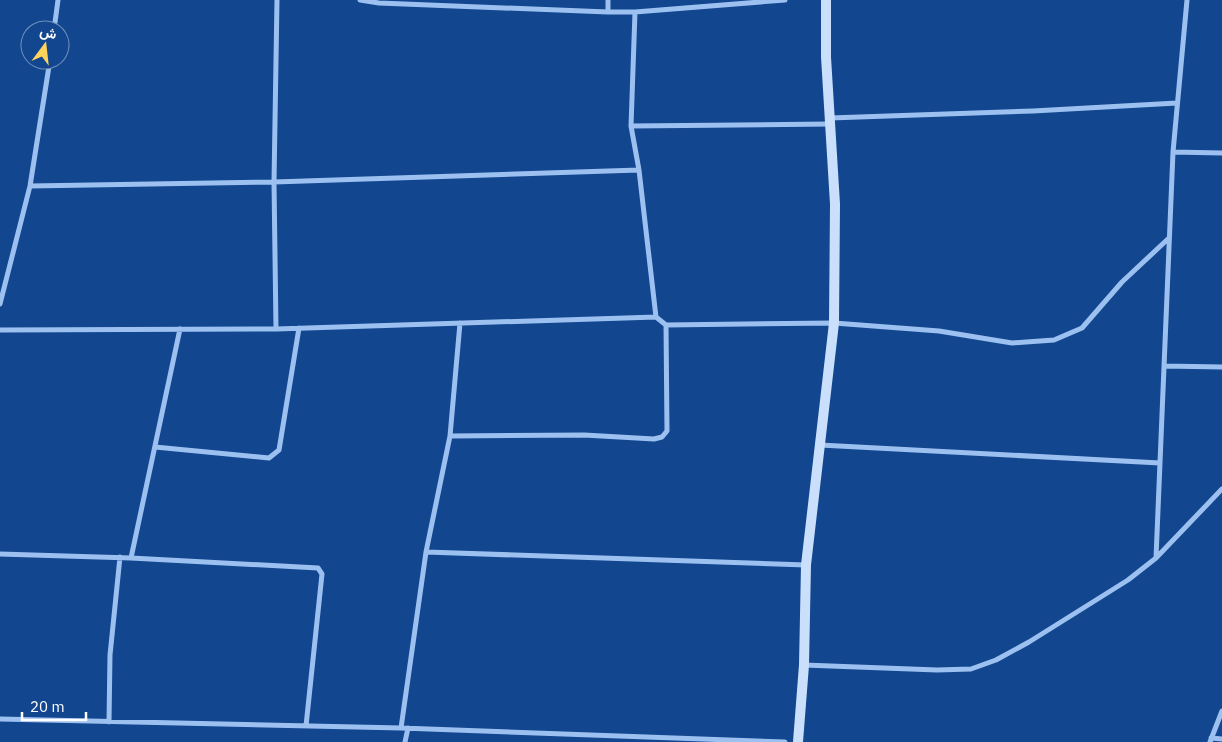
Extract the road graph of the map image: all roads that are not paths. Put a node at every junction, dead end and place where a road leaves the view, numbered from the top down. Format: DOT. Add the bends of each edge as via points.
graph roads {
  1 [pos="58,0"];
  2 [pos="277,0"];
  3 [pos="360,0"];
  4 [pos="608,0"];
  5 [pos="786,0"];
  6 [pos="826,0"];
  7 [pos="1187,0"];
  8 [pos="608,12"];
  9 [pos="636,12"];
  10 [pos="55,20"];
  11 [pos="48,70"];
  12 [pos="1177,103"];
  13 [pos="830,121"];
  14 [pos="631,126"];
  15 [pos="1173,152"];
  16 [pos="1222,154"];
  17 [pos="639,170"];
  18 [pos="274,182"];
  19 [pos="30,186"];
  20 [pos="1169,238"];
  21 [pos="0,303"];
  22 [pos="656,317"];
  23 [pos="460,323"];
  24 [pos="834,323"];
  25 [pos="666,326"];
  26 [pos="299,328"];
  27 [pos="180,329"];
  28 [pos="276,329"];
  29 [pos="0,330"];
  30 [pos="1164,366"];
  31 [pos="1222,367"];
  32 [pos="450,436"];
  33 [pos="820,445"];
  34 [pos="155,447"];
  35 [pos="1160,463"];
  36 [pos="1221,492"];
  37 [pos="426,552"];
  38 [pos="0,554"];
  39 [pos="120,557"];
  40 [pos="131,558"];
  41 [pos="1156,558"];
  42 [pos="806,565"];
  43 [pos="804,665"];
  44 [pos="1222,711"];
  45 [pos="0,719"];
  46 [pos="109,722"];
  47 [pos="306,726"];
  48 [pos="401,728"];
  49 [pos="408,728"];
  50 [pos="1222,739"];
  51 [pos="1210,740"];
  52 [pos="405,742"];
  53 [pos="785,742"];
  54 [pos="798,742"];
  1 -- 10 [label="street"];
  2 -- 18 [label="street"];
  3 -- 8 [label="street"];
  4 -- 8 [label="street"];
  5 -- 9 [label="street"];
  6 -- 13 [label="street"];
  7 -- 12 [label="street"];
  8 -- 9 [label="street"];
  9 -- 14 [label="street"];
  11 -- 19 [label="street"];
  12 -- 13 [label="street"];
  12 -- 15 [label="street"];
  13 -- 14 [label="street"];
  13 -- 24 [label="street" via="835,204"];
  14 -- 17 [label="street"];
  15 -- 16 [label="street"];
  15 -- 20 [label="street"];
  17 -- 18 [label="street"];
  17 -- 22 [label="street"];
  18 -- 19 [label="street"];
  18 -- 28 [label="street"];
  19 -- 21 [label="street"];
  20 -- 24 [label="street" via="1122,282 1082,328 1054,340 1012,343 939,331"];
  20 -- 30 [label="street"];
  22 -- 23 [label="street"];
  22 -- 25 [label="street"];
  23 -- 26 [label="street"];
  23 -- 32 [label="street"];
  24 -- 25 [label="street"];
  24 -- 33 [label="street"];
  25 -- 32 [label="street" via="667,431 662,437 654,440 584,435"];
  26 -- 28 [label="street"];
  26 -- 34 [label="street" via="279,450 274,455 269,458"];
  27 -- 28 [label="street"];
  27 -- 29 [label="street"];
  27 -- 34 [label="street"];
  30 -- 31 [label="street"];
  30 -- 35 [label="street"];
  32 -- 37 [label="street"];
  33 -- 35 [label="street"];
  33 -- 42 [label="street"];
  34 -- 40 [label="street"];
  35 -- 41 [label="street"];
  36 -- 41 [label="street"];
  37 -- 42 [label="street"];
  37 -- 48 [label="street"];
  38 -- 39 [label="street"];
  39 -- 40 [label="street"];
  39 -- 46 [label="street" via="110,655"];
  40 -- 47 [label="street" via="320,569"];
  41 -- 43 [label="street" via="1128,580 1029,642 971,669"];
  42 -- 43 [label="street"];
  43 -- 54 [label="street"];
  44 -- 51 [label="street"];
  45 -- 46 [label="street"];
  46 -- 47 [label="street"];
  47 -- 48 [label="street"];
  48 -- 49 [label="street"];
  49 -- 52 [label="street"];
  49 -- 53 [label="street"];
  50 -- 51 [label="street"];
}
